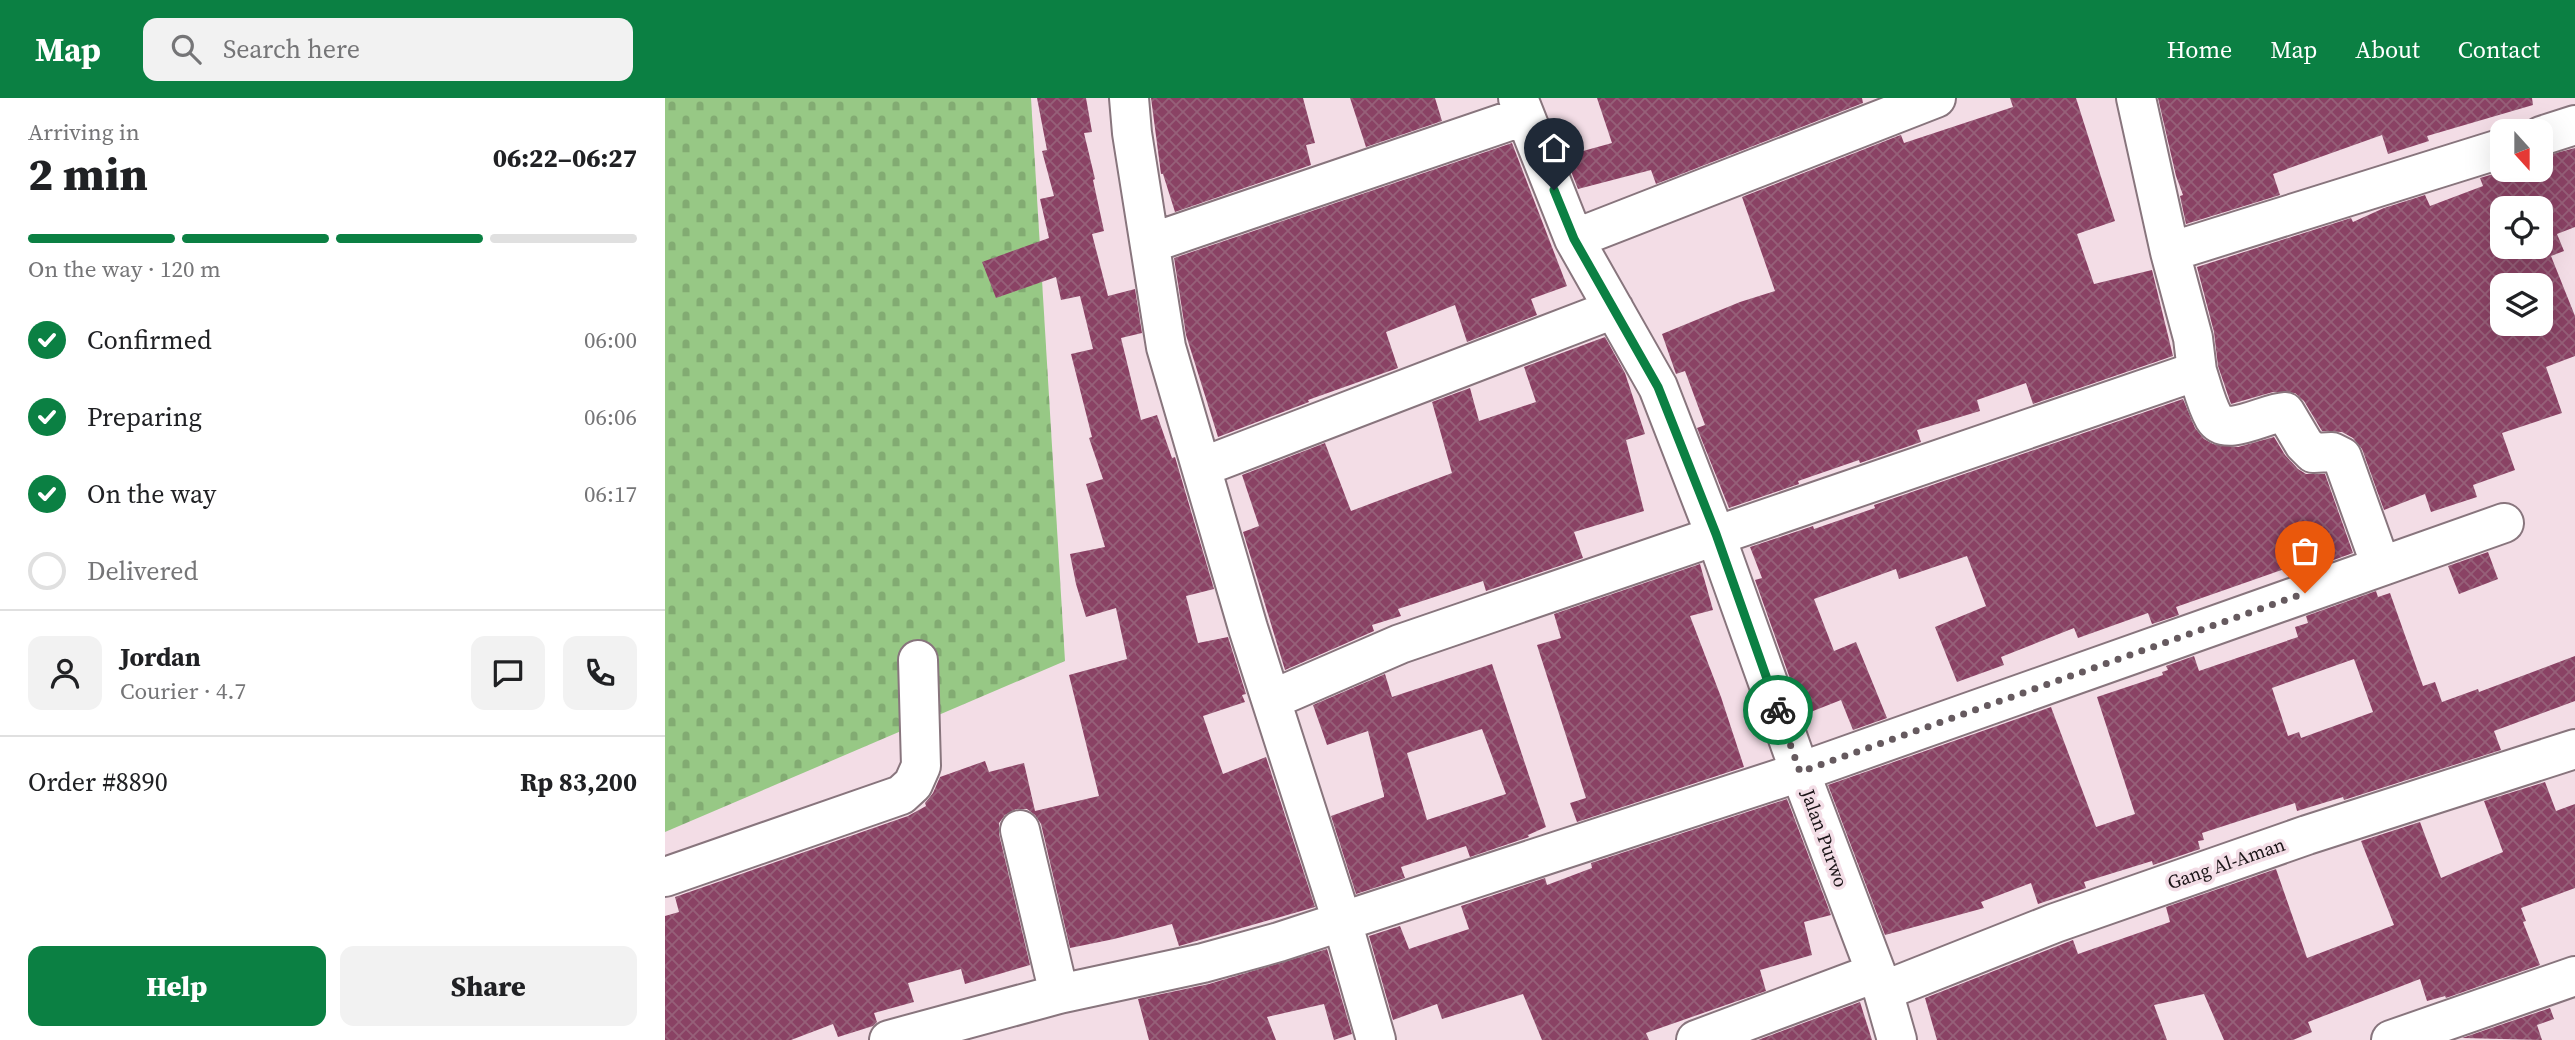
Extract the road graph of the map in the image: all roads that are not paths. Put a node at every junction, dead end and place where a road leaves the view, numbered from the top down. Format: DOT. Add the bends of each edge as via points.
graph roads {
  1 [pos="1129,98"];
  2 [pos="1936,98"];
  3 [pos="2136,98"];
  4 [pos="1521,107"];
  5 [pos="2575,125"];
  6 [pos="2553,132"];
  7 [pos="2490,152"];
  8 [pos="1574,239"];
  9 [pos="1151,243"];
  10 [pos="2170,252"];
  11 [pos="1614,309"];
  12 [pos="2197,371"];
  13 [pos="1202,467"];
  14 [pos="2504,523"];
  15 [pos="1716,534"];
  16 [pos="2381,566"];
  17 [pos="918,660"];
  18 [pos="1273,699"];
  19 [pos="2575,749"];
  20 [pos="1800,772"];
  21 [pos="1020,830"];
  22 [pos="665,877"];
  23 [pos="1342,921"];
  24 [pos="2575,976"];
  25 [pos="1879,982"];
  26 [pos="1059,994"];
  27 [pos="889,1040"];
  28 [pos="1376,1040"];
  29 [pos="1696,1040"];
  30 [pos="1897,1040"];
  31 [pos="2391,1040"];
  1 -- 9 [label="street"];
  2 -- 8 [label="street"];
  3 -- 10 [label="street"];
  4 -- 8 [label="street, Jalan Purwo"];
  4 -- 9 [label="street"];
  5 -- 6 [label="street"];
  7 -- 10 [label="street"];
  8 -- 11 [label="street, Jalan Purwo"];
  9 -- 13 [label="street" via="1166,347"];
  10 -- 12 [label="street"];
  11 -- 13 [label="street"];
  11 -- 15 [label="street, Jalan Purwo" via="1658,387"];
  12 -- 15 [label="street"];
  12 -- 16 [label="street" via="2214,419 2222,426 2285,412 2313,453 2332,452 2342,457"];
  13 -- 18 [label="street"];
  14 -- 16 [label="street"];
  15 -- 18 [label="street" via="1400,644"];
  15 -- 20 [label="street, Jalan Purwo"];
  16 -- 20 [label="street"];
  17 -- 22 [label="street" via="921,766 913,785 901,795"];
  18 -- 23 [label="street"];
  19 -- 25 [label="street, Gang Al-Aman" via="2307,835"];
  20 -- 23 [label="street"];
  20 -- 25 [label="street, Jalan Purwo"];
  21 -- 26 [label="street"];
  23 -- 26 [label="street" via="1243,952"];
  23 -- 28 [label="street"];
  24 -- 31 [label="street"];
  25 -- 29 [label="street, Gang Al-Aman"];
  25 -- 30 [label="street, Jalan Purwo"];
  26 -- 27 [label="street"];
}
